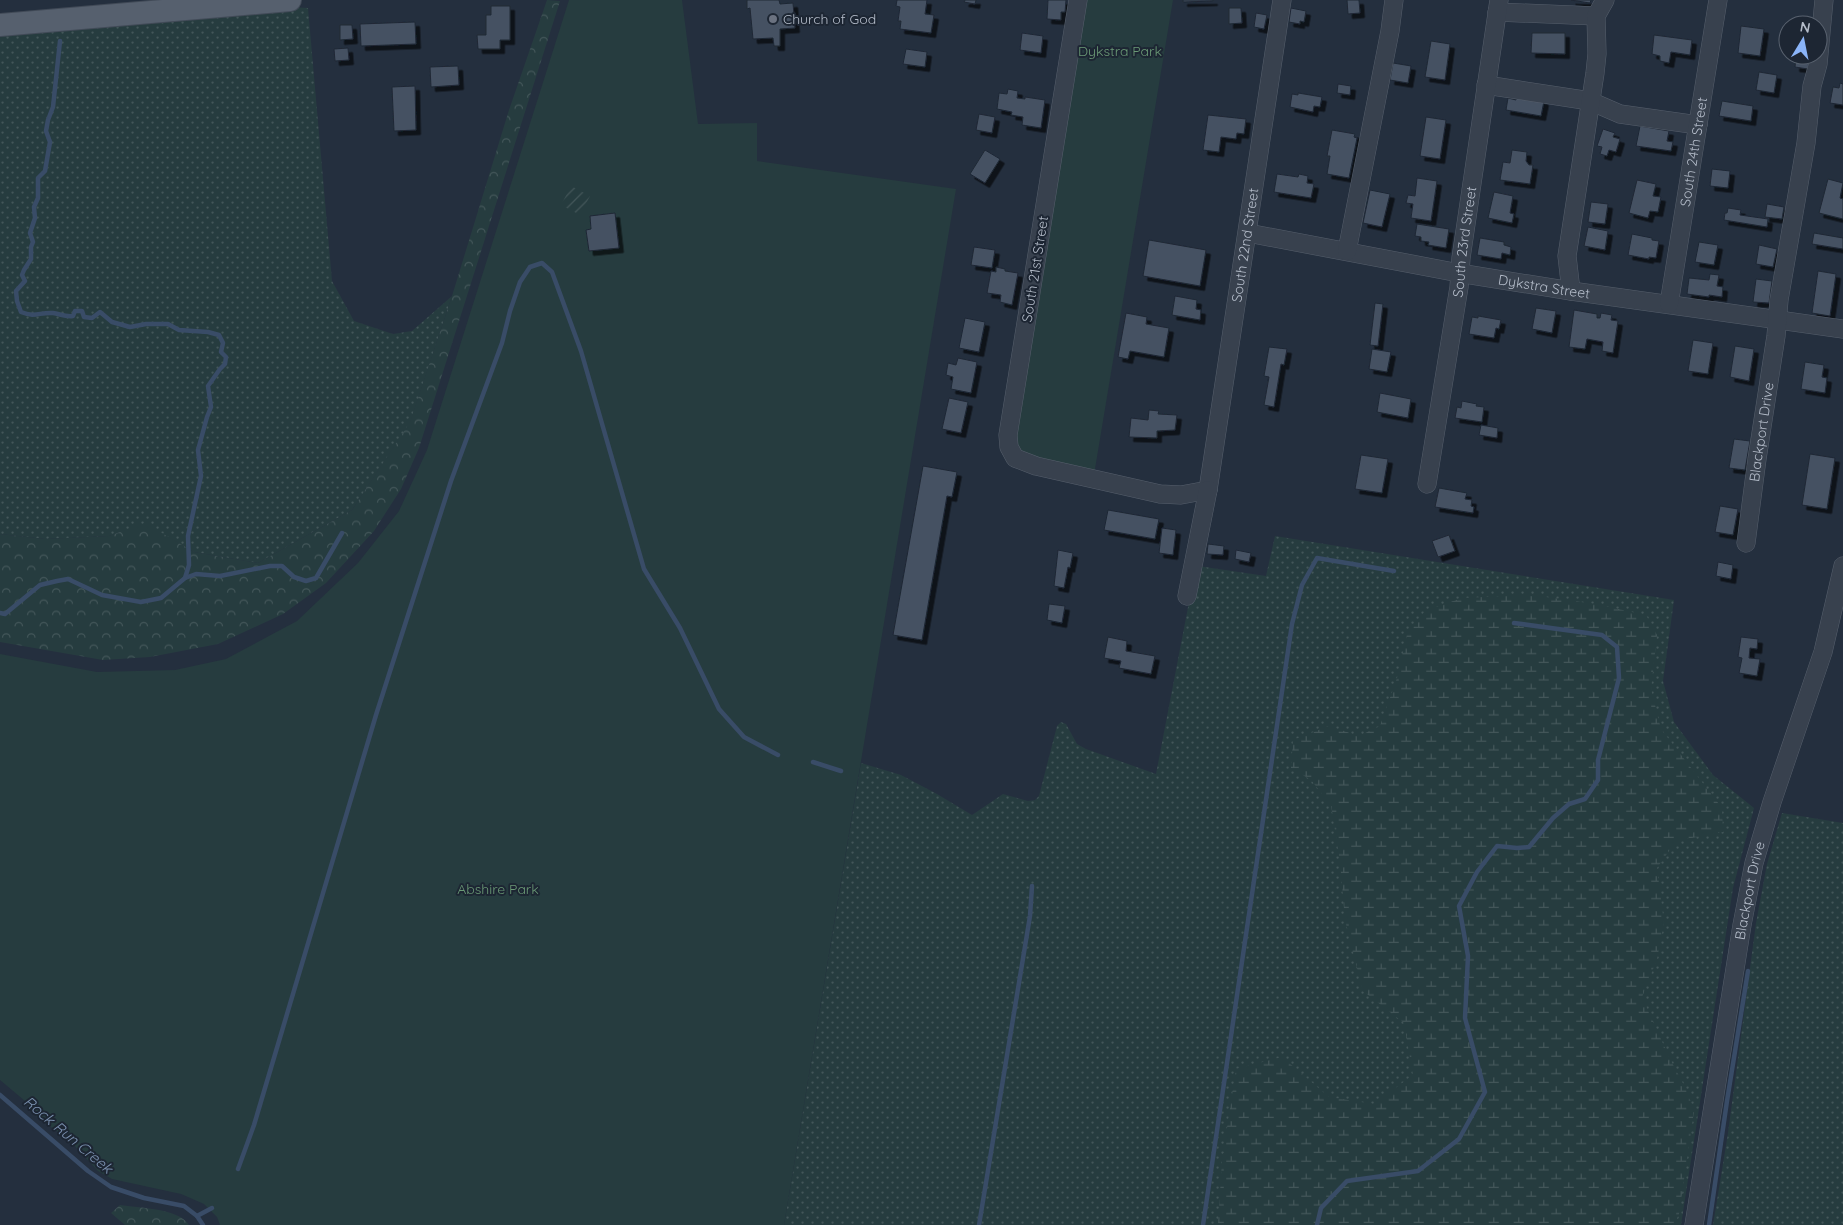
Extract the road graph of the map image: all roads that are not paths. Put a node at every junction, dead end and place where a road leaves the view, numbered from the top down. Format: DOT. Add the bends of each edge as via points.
graph roads {
  1 [pos="290,0"];
  2 [pos="1078,0"];
  3 [pos="1282,0"];
  4 [pos="1394,0"];
  5 [pos="1606,0"];
  6 [pos="1718,0"];
  7 [pos="1824,0"];
  8 [pos="1498,6"];
  9 [pos="1596,16"];
  10 [pos="0,25"];
  11 [pos="1486,85"];
  12 [pos="1590,101"];
  13 [pos="1698,125"];
  14 [pos="1248,233"];
  15 [pos="1347,251"];
  16 [pos="1459,273"];
  17 [pos="1571,291"];
  18 [pos="1669,304"];
  19 [pos="1777,321"];
  20 [pos="1843,329"];
  21 [pos="1427,484"];
  22 [pos="1208,490"];
  23 [pos="1746,543"];
  24 [pos="1843,566"];
  25 [pos="1187,596"];
  26 [pos="1694,1225"];
  1 -- 10 [label="main road"];
  2 -- 22 [label="street, South 21st Street" via="1008,435 1009,447 1015,458 1036,466 1160,494 1181,495"];
  3 -- 14 [label="street, South 22nd Street"];
  4 -- 15 [label="street"];
  5 -- 9 [label="street"];
  6 -- 13 [label="street, South 24th Street"];
  7 -- 19 [label="street, Blackport Drive" via="1818,64"];
  8 -- 9 [label="street"];
  8 -- 11 [label="street, South 23rd Street"];
  9 -- 12 [label="street" via="1597,54"];
  11 -- 12 [label="street"];
  11 -- 16 [label="street, South 23rd Street"];
  12 -- 13 [label="street" via="1620,114"];
  12 -- 17 [label="street" via="1567,256"];
  13 -- 18 [label="street, South 24th Street"];
  14 -- 15 [label="street, Dykstra Street"];
  14 -- 22 [label="street, South 22nd Street"];
  15 -- 16 [label="street, Dykstra Street"];
  16 -- 17 [label="street, Dykstra Street"];
  16 -- 21 [label="street, South 23rd Street"];
  17 -- 18 [label="street, Dykstra Street"];
  18 -- 19 [label="street, Dykstra Street"];
  19 -- 20 [label="street, Dykstra Street"];
  19 -- 23 [label="street, Blackport Drive"];
  22 -- 25 [label="street, South 22nd Street"];
  24 -- 26 [label="street, Blackport Drive" via="1823,652 1754,863"];
}
